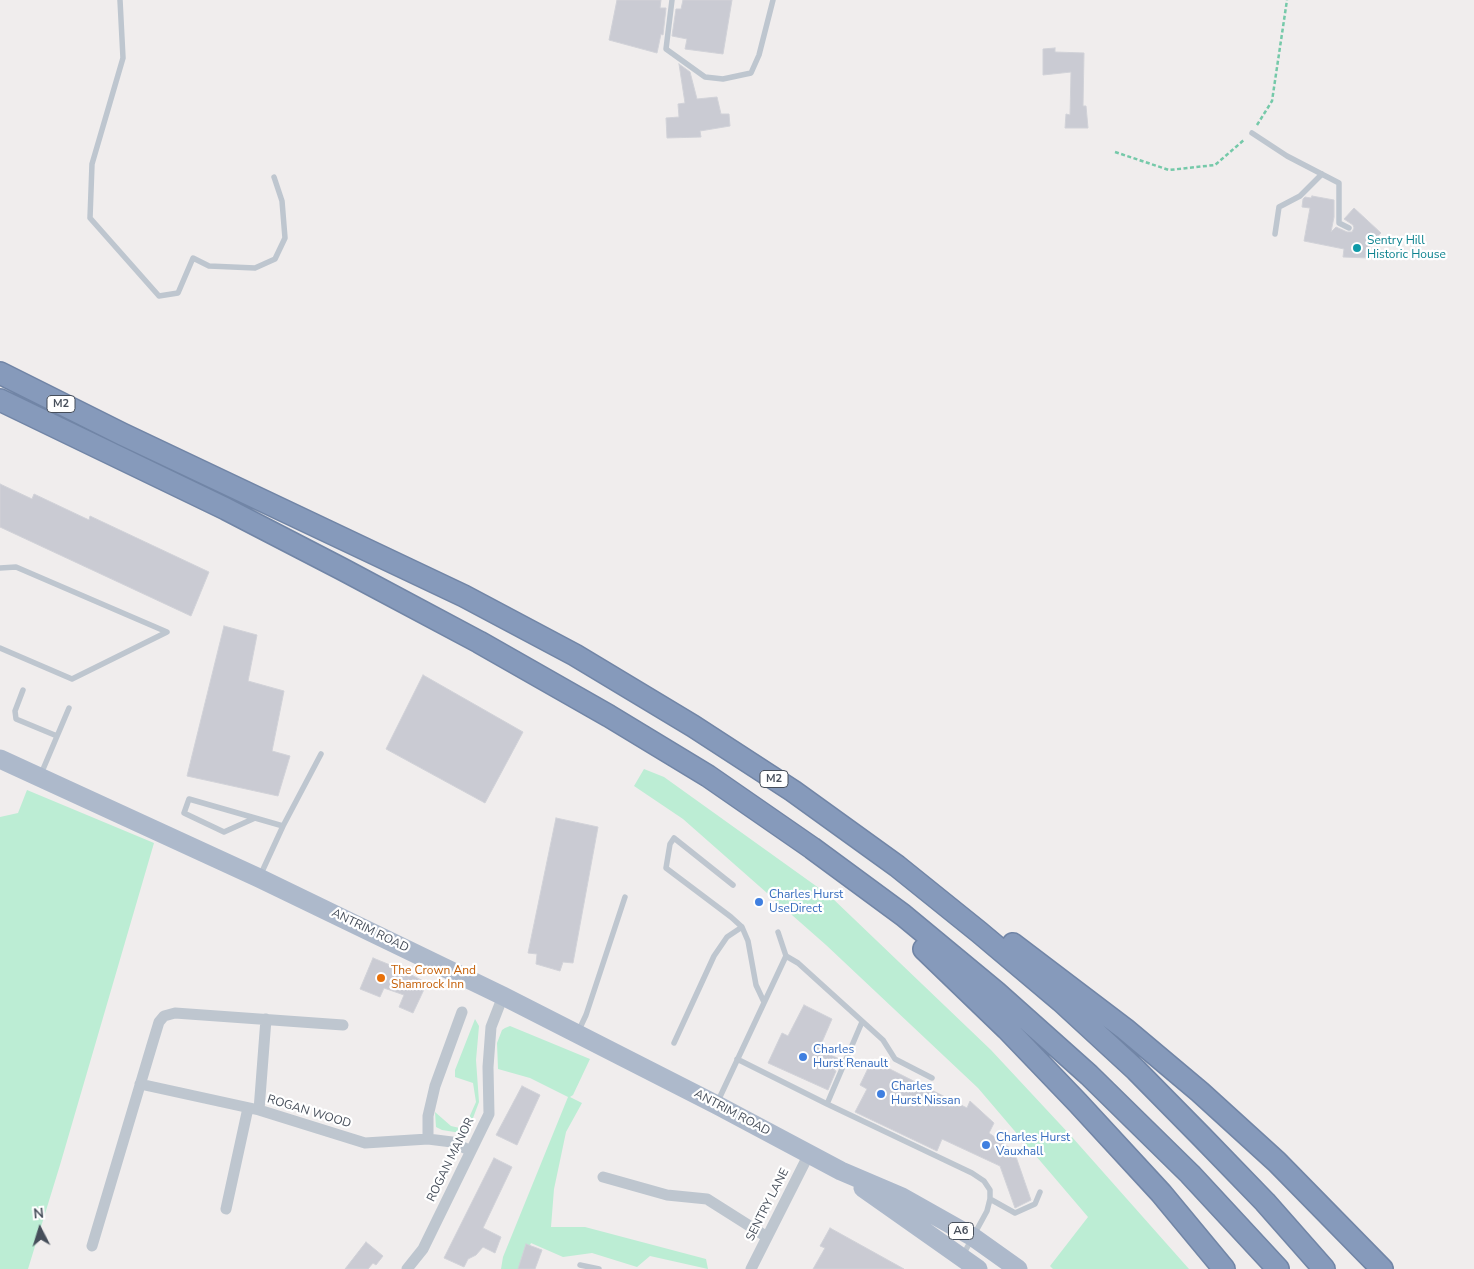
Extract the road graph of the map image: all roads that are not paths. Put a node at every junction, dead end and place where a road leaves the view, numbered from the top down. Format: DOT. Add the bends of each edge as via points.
graph roads {
  1 [pos="120,0"];
  2 [pos="672,0"];
  3 [pos="773,0"];
  4 [pos="1252,134"];
  5 [pos="1322,174"];
  6 [pos="274,177"];
  7 [pos="1349,228"];
  8 [pos="1275,234"];
  9 [pos="0,373"];
  10 [pos="0,400"];
  11 [pos="0,568"];
  12 [pos="0,648"];
  13 [pos="22,690"];
  14 [pos="69,708"];
  15 [pos="693,726"];
  16 [pos="57,736"];
  17 [pos="321,754"];
  18 [pos="0,759"];
  19 [pos="40,776"];
  20 [pos="708,776"];
  21 [pos="255,818"];
  22 [pos="283,826"];
  23 [pos="259,878"];
  24 [pos="733,885"];
  25 [pos="625,897"];
  26 [pos="742,927"];
  27 [pos="778,932"];
  28 [pos="786,956"];
  29 [pos="503,996"];
  30 [pos="764,1002"];
  31 [pos="462,1012"];
  32 [pos="266,1019"];
  33 [pos="862,1022"];
  34 [pos="343,1025"];
  35 [pos="576,1034"];
  36 [pos="674,1043"];
  37 [pos="737,1059"];
  38 [pos="932,1078"];
  39 [pos="140,1084"];
  40 [pos="827,1104"];
  41 [pos="716,1105"];
  42 [pos="253,1109"];
  43 [pos="428,1139"];
  44 [pos="471,1151"];
  45 [pos="809,1154"];
  46 [pos="841,1171"];
  47 [pos="603,1177"];
  48 [pos="1040,1192"];
  49 [pos="990,1199"];
  50 [pos="226,1208"];
  51 [pos="767,1237"];
  52 [pos="973,1238"];
  53 [pos="92,1246"];
  54 [pos="962,1257"];
  55 [pos="580,1264"];
  56 [pos="407,1269"];
  57 [pos="599,1269"];
  58 [pos="751,1269"];
  59 [pos="978,1269"];
  60 [pos="1018,1269"];
  61 [pos="1224,1269"];
  62 [pos="1278,1269"];
  63 [pos="1324,1269"];
  64 [pos="1382,1269"];
  1 -- 6 [label="lane" via="123,58 92,164 90,218 160,296 178,293 192,258 208,266 255,268 275,259 285,238 282,201"];
  2 -- 3 [label="lane" via="666,50 705,77 723,79 751,73"];
  4 -- 5 [label="lane"];
  5 -- 7 [label="lane" via="1339,183 1339,223"];
  5 -- 8 [label="lane" via="1300,196 1279,207"];
  9 -- 15 [label="highway, M2" via="464,596 575,655"];
  10 -- 20 [label="highway, M2" via="350,573 479,642"];
  11 -- 12 [label="lane" via="16,567 166,632 72,679"];
  13 -- 16 [label="lane" via="15,711 16,719"];
  14 -- 16 [label="lane"];
  15 -- 63 [label="highway, M2" via="793,791 897,866 980,932 1143,1077 1265,1202"];
  15 -- 64 [label="highway" via="866,835 1125,1029 1277,1162"];
  16 -- 19 [label="lane"];
  17 -- 22 [label="lane"];
  18 -- 19 [label="main road, ANTRIM ROAD / A6"];
  19 -- 23 [label="main road, ANTRIM ROAD / A6"];
  20 -- 61 [label="highway" via="826,866 918,943 1078,1103"];
  20 -- 62 [label="highway, M2" via="903,915 996,992 1103,1088 1190,1174"];
  21 -- 21 [label="lane" via="189,799 184,813 224,832"];
  21 -- 22 [label="lane"];
  22 -- 23 [label="lane"];
  23 -- 29 [label="main road, ANTRIM ROAD / A6"];
  24 -- 26 [label="lane" via="674,838 666,868"];
  25 -- 35 [label="lane" via="586,1015"];
  26 -- 30 [label="lane" via="748,941 756,985"];
  26 -- 36 [label="lane" via="727,937 714,956"];
  27 -- 28 [label="lane"];
  28 -- 30 [label="lane"];
  28 -- 33 [label="lane" via="798,963"];
  29 -- 35 [label="main road, ANTRIM ROAD / A6"];
  29 -- 44 [label="street, ROGAN MANOR" via="491,1027 489,1114"];
  30 -- 37 [label="lane"];
  31 -- 43 [label="street" via="435,1086 428,1116"];
  32 -- 34 [label="street"];
  32 -- 39 [label="street" via="175,1012 164,1016 159,1022"];
  32 -- 42 [label="street"];
  33 -- 38 [label="lane" via="883,1040 895,1059"];
  33 -- 40 [label="lane"];
  35 -- 41 [label="main road, ANTRIM ROAD / A6"];
  37 -- 40 [label="lane"];
  37 -- 41 [label="lane"];
  39 -- 42 [label="street, ROGAN WOOD"];
  39 -- 53 [label="street"];
  40 -- 49 [label="lane" via="972,1173 984,1181 990,1190"];
  41 -- 45 [label="main road, ANTRIM ROAD / A6"];
  42 -- 43 [label="street, ROGAN WOOD" via="365,1143"];
  42 -- 50 [label="street"];
  43 -- 44 [label="street, ROGAN WOOD" via="452,1142"];
  44 -- 56 [label="street, ROGAN MANOR" via="423,1249"];
  45 -- 46 [label="main road, ANTRIM ROAD / A6"];
  45 -- 51 [label="street, SENTRY LANE"];
  46 -- 52 [label="main road, ANTRIM ROAD / A6" via="902,1197"];
  46 -- 54 [label="main road, ANTRIM ROAD / A6"];
  47 -- 51 [label="street" via="667,1195 707,1199"];
  48 -- 49 [label="lane" via="1036,1204 1015,1213"];
  49 -- 52 [label="lane"];
  51 -- 58 [label="street, SENTRY LANE"];
  52 -- 54 [label="lane"];
  52 -- 60 [label="main road, ANTRIM ROAD / A6"];
  54 -- 59 [label="main road, ANTRIM ROAD / A6"];
  55 -- 57 [label="lane"];
}
